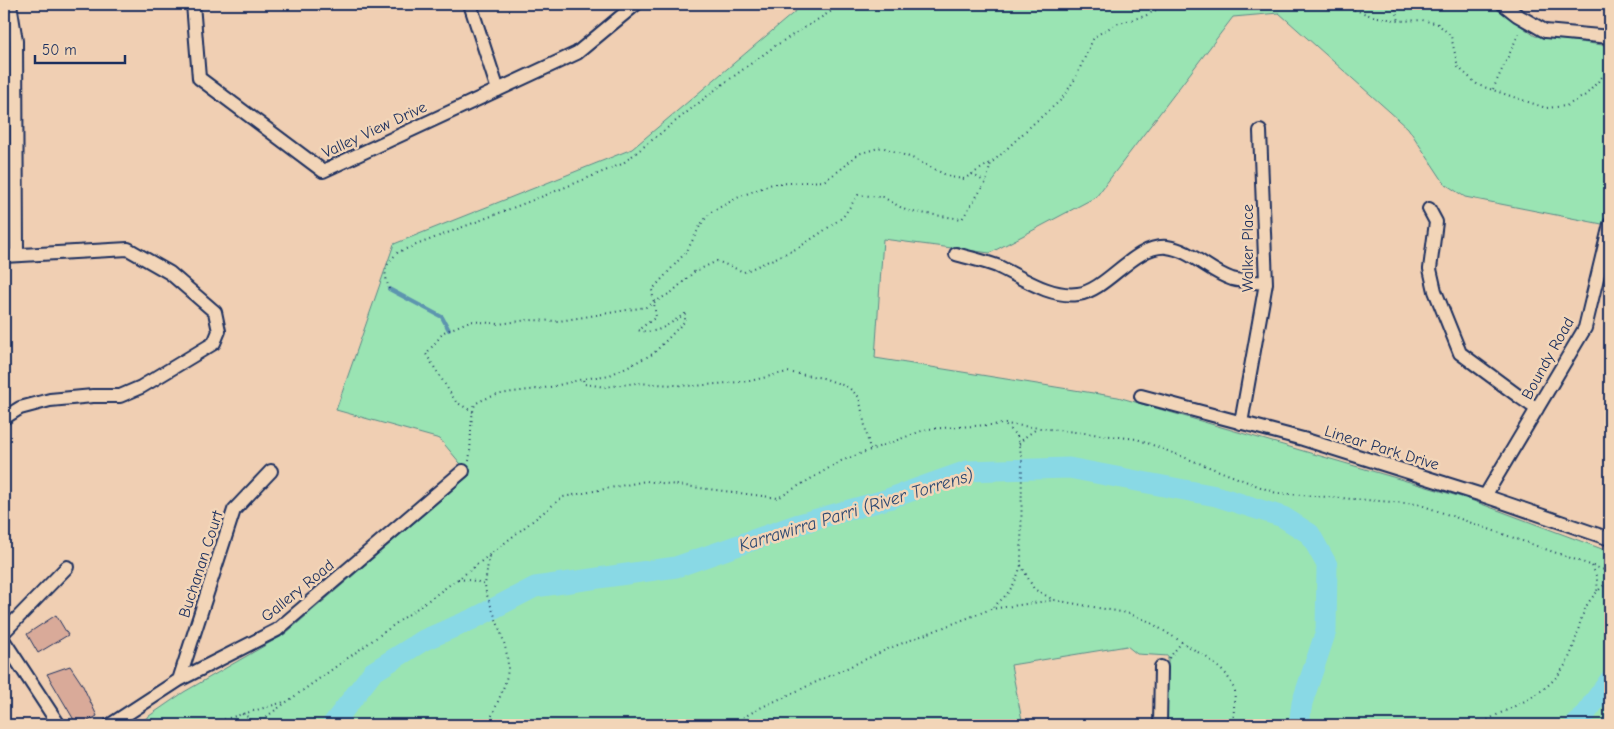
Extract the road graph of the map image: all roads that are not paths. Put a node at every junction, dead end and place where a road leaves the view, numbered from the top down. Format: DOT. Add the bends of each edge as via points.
graph roads {
  1 [pos="10,4"];
  2 [pos="193,4"];
  3 [pos="470,4"];
  4 [pos="636,4"];
  5 [pos="1503,4"];
  6 [pos="1610,37"];
  7 [pos="10,41"];
  8 [pos="498,90"];
  9 [pos="1260,131"];
  10 [pos="1429,209"];
  11 [pos="1610,224"];
  12 [pos="956,254"];
  13 [pos="17,255"];
  14 [pos="4,256"];
  15 [pos="1266,283"];
  16 [pos="1141,396"];
  17 [pos="1537,409"];
  18 [pos="4,418"];
  19 [pos="1241,423"];
  20 [pos="271,471"];
  21 [pos="463,471"];
  22 [pos="1485,496"];
  23 [pos="1610,539"];
  24 [pos="67,567"];
  25 [pos="4,632"];
  26 [pos="4,641"];
  27 [pos="1161,667"];
  28 [pos="179,680"];
  29 [pos="59,725"];
  30 [pos="110,725"];
  31 [pos="1160,725"];
  1 -- 7 [label="street"];
  2 -- 8 [label="street, Valley View Drive" via="199,78 323,171"];
  3 -- 8 [label="street"];
  4 -- 8 [label="street, Valley View Drive" via="577,53"];
  5 -- 6 [label="street" via="1545,31"];
  7 -- 13 [label="street"];
  9 -- 15 [label="street, Walker Place"];
  10 -- 17 [label="street" via="1436,222 1430,269 1435,291 1460,353"];
  11 -- 17 [label="street, Boundy Road" via="1585,328"];
  12 -- 15 [label="street" via="995,265 1049,290 1076,295 1088,292 1156,247 1176,249 1232,279"];
  13 -- 14 [label="street"];
  13 -- 18 [label="street" via="128,249 170,274 215,312 219,331 214,343 120,396 50,400 20,408"];
  15 -- 19 [label="street, Walker Place"];
  16 -- 19 [label="street, Linear Park Drive"];
  17 -- 22 [label="street, Boundy Road"];
  19 -- 22 [label="street, Linear Park Drive"];
  20 -- 28 [label="street, Buchanan Court" via="234,510"];
  21 -- 28 [label="street, Gallery Road" via="277,630"];
  22 -- 23 [label="street, Linear Park Drive"];
  24 -- 25 [label="street"];
  26 -- 29 [label="street"];
  27 -- 31 [label="street"];
  28 -- 30 [label="street, Gallery Road"];
}
